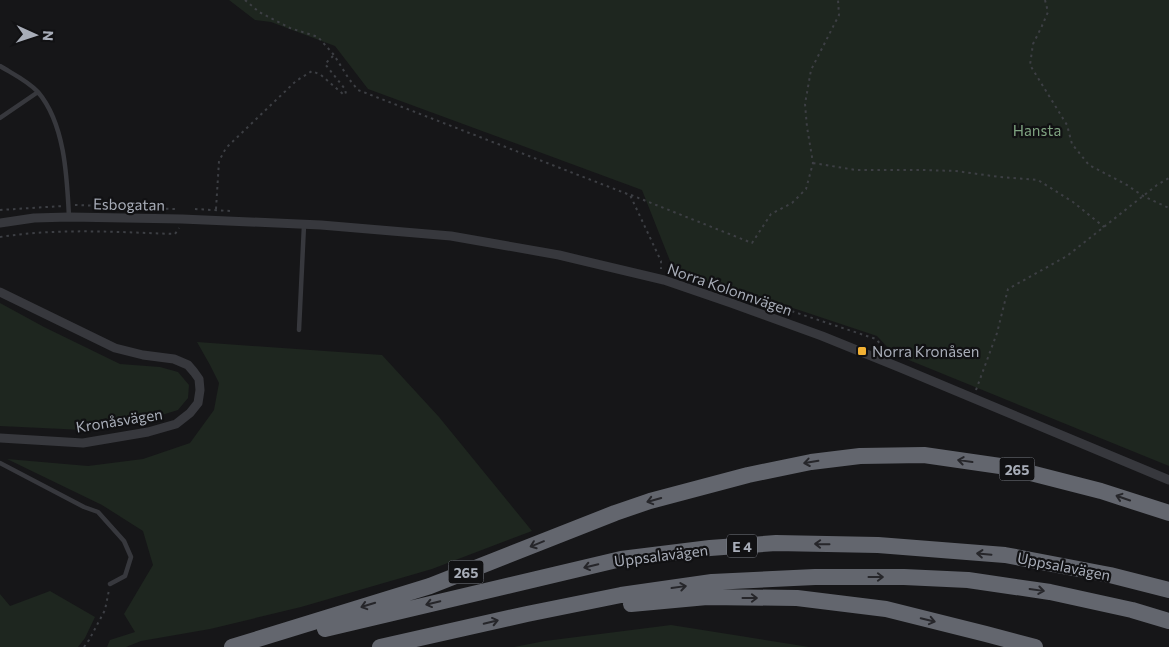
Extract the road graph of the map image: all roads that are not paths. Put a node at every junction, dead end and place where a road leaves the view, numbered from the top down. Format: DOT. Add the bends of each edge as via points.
graph roads {
  1 [pos="0,66"];
  2 [pos="38,92"];
  3 [pos="0,118"];
  4 [pos="69,217"];
  5 [pos="0,223"];
  6 [pos="257,223"];
  7 [pos="304,225"];
  8 [pos="0,292"];
  9 [pos="299,330"];
  10 [pos="0,438"];
  11 [pos="0,463"];
  12 [pos="1169,480"];
  13 [pos="1169,513"];
  14 [pos="110,584"];
  15 [pos="1169,590"];
  16 [pos="527,614"];
  17 [pos="1169,621"];
  18 [pos="232,647"];
  19 [pos="248,647"];
  20 [pos="380,647"];
  21 [pos="1035,647"];
  1 -- 2 [label="lane" via="22,78"];
  2 -- 3 [label="lane"];
  2 -- 4 [label="lane" via="53,116 62,143"];
  4 -- 5 [label="street, Esbogatan"];
  4 -- 6 [label="street, Esbogatan"];
  6 -- 7 [label="street, Norra Kolonnvägen"];
  7 -- 9 [label="lane"];
  7 -- 12 [label="street, Norra Kolonnvägen" via="452,236 559,255 664,280 848,347"];
  8 -- 10 [label="street, Kronåsvägen" via="115,348 174,359 188,365 198,379 200,390 198,403 190,413 176,424 148,432 83,442"];
  11 -- 14 [label="lane" via="98,512 124,541 131,557 126,576"];
  13 -- 18 [label="highway, 265, one-way" via="1008,467 924,455 860,456 811,462 748,474 650,501 430,586"];
  15 -- 19 [label="highway, Uppsalavägen / E 4, one-way" via="1005,555 878,545 776,543 621,559"];
  16 -- 17 [label="highway, Uppsalavägen / E 4, one-way" via="621,595 712,582 904,577 968,580 1050,592"];
  20 -- 16 [label="highway, Uppsalavägen / E 4, one-way"];
  16 -- 21 [label="highway, one-way" via="707,598 796,598 886,610"];
}
